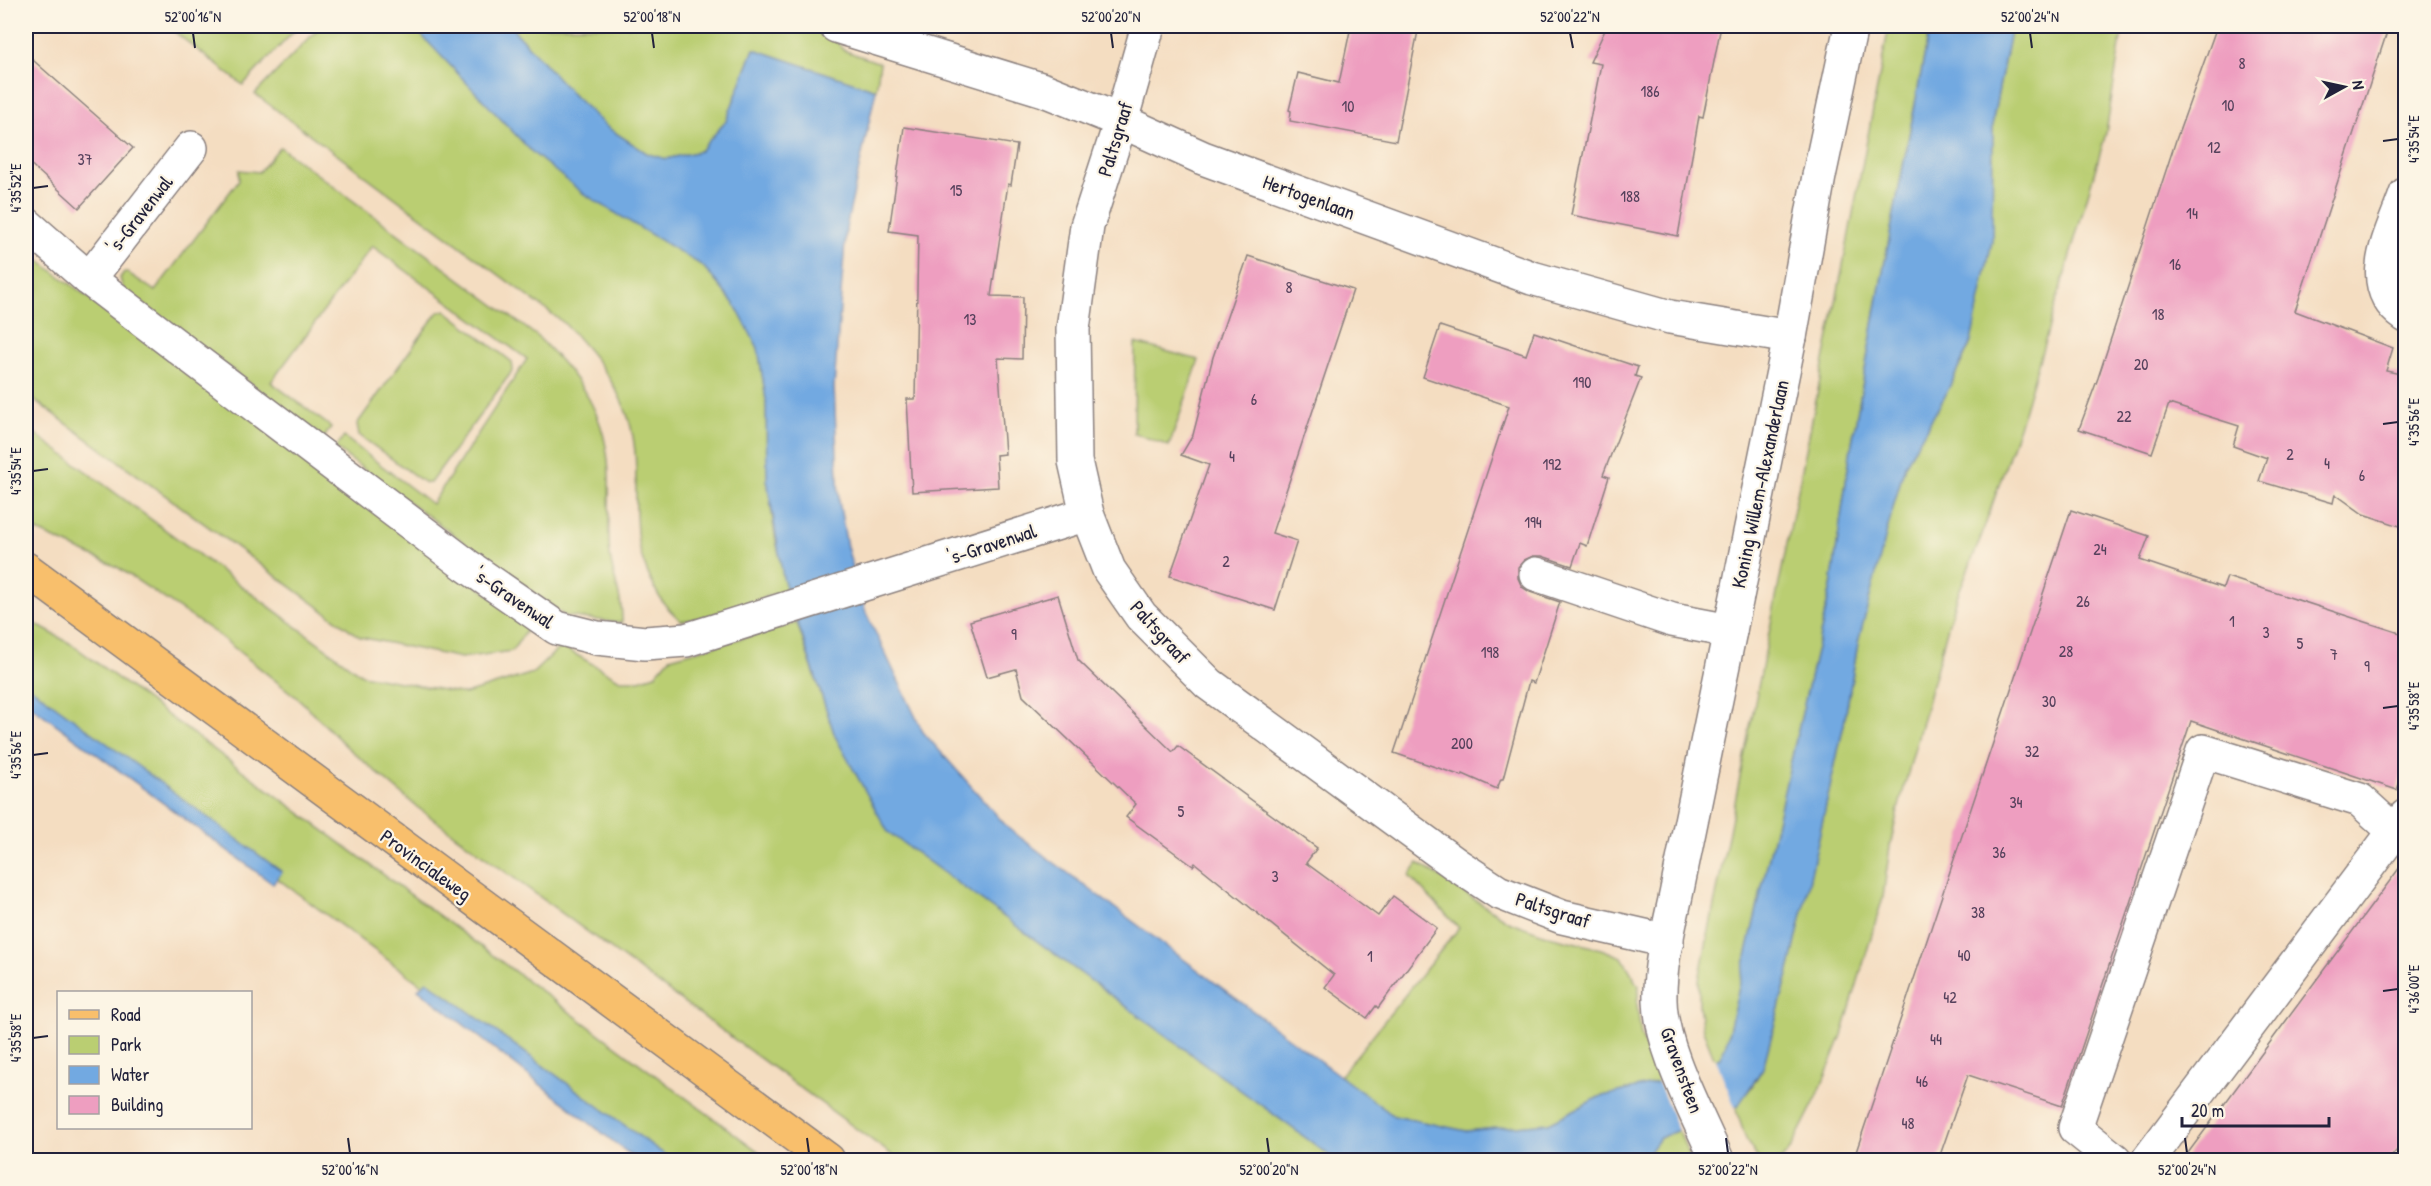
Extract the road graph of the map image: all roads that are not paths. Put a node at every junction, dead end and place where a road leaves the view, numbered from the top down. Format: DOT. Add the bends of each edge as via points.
graph roads {
  1 [pos="836,26"];
  2 [pos="1148,26"];
  3 [pos="1851,26"];
  4 [pos="1122,121"];
  5 [pos="191,148"];
  6 [pos="2406,194"];
  7 [pos="26,224"];
  8 [pos="89,279"];
  9 [pos="2406,316"];
  10 [pos="1790,338"];
  11 [pos="1087,514"];
  12 [pos="26,569"];
  13 [pos="1536,574"];
  14 [pos="1730,631"];
  15 [pos="2399,823"];
  16 [pos="1667,941"];
  17 [pos="1712,1147"];
  18 [pos="828,1161"];
  19 [pos="2115,1161"];
  20 [pos="2148,1161"];
  1 -- 4 [label="street, Hertogenlaan" via="1044,90"];
  2 -- 4 [label="street, Paltsgraaf"];
  3 -- 10 [label="street, Koning Willem-Alexanderlaan"];
  4 -- 10 [label="street, Hertogenlaan" via="1203,158 1532,278 1670,317"];
  4 -- 11 [label="street, Paltsgraaf" via="1088,226 1073,329 1075,461"];
  5 -- 8 [label="street, 's-Gravenwal"];
  6 -- 9 [label="street" via="2380,269 2385,293"];
  7 -- 8 [label="street, 's-Gravenwal"];
  8 -- 11 [label="street, 's-Gravenwal" via="466,566 557,628 597,638 645,643 686,640"];
  10 -- 14 [label="street, Koning Willem-Alexanderlaan"];
  11 -- 16 [label="street, Paltsgraaf" via="1109,570 1141,616 1209,684 1498,892 1562,917"];
  12 -- 18 [label="main road, Provincialeweg"];
  13 -- 14 [label="street" via="1672,620"];
  14 -- 16 [label="street, Koning Willem-Alexanderlaan"];
  15 -- 19 [label="street" via="2360,800 2203,751 2076,1128"];
  15 -- 20 [label="street"];
  16 -- 17 [label="street, Gravensteen" via="1660,1000 1665,1029 1674,1060"];
}
